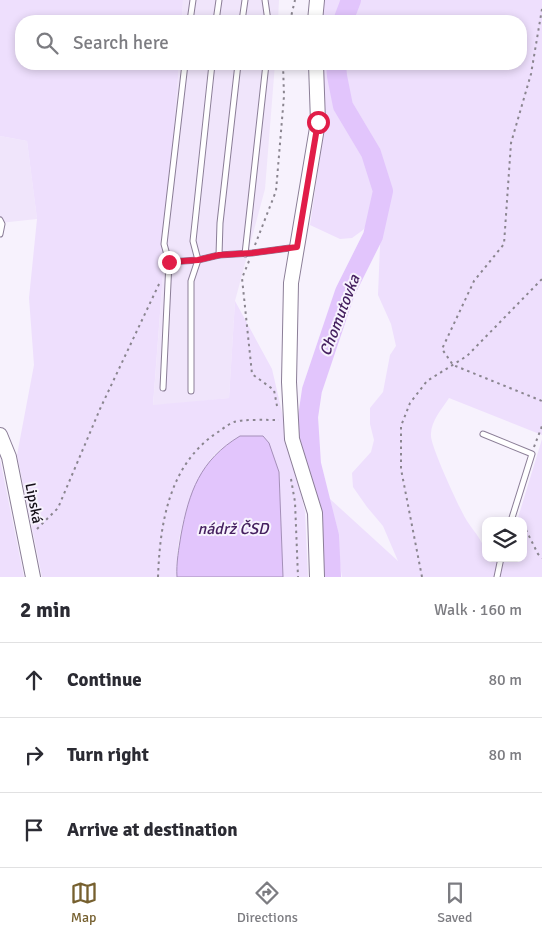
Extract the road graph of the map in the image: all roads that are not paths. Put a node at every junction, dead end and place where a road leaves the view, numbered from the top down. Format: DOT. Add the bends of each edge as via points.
graph roads {
  1 [pos="193,0"];
  2 [pos="219,0"];
  3 [pos="245,0"];
  4 [pos="265,0"];
  5 [pos="316,0"];
  6 [pos="191,15"];
  7 [pos="217,15"];
  8 [pos="243,15"];
  9 [pos="267,15"];
  10 [pos="315,15"];
  11 [pos="184,70"];
  12 [pos="211,70"];
  13 [pos="237,70"];
  14 [pos="265,70"];
  15 [pos="316,70"];
  16 [pos="0,220"];
  17 [pos="0,234"];
  18 [pos="297,247"];
  19 [pos="245,254"];
  20 [pos="219,255"];
  21 [pos="198,260"];
  22 [pos="169,262"];
  23 [pos="163,388"];
  24 [pos="191,391"];
  25 [pos="483,434"];
  26 [pos="0,435"];
  27 [pos="512,517"];
  28 [pos="500,562"];
  29 [pos="33,577"];
  30 [pos="317,577"];
  31 [pos="497,577"];
  1 -- 6 [label="lane"];
  2 -- 7 [label="lane"];
  3 -- 8 [label="lane"];
  4 -- 9 [label="lane"];
  5 -- 10 [label="street"];
  11 -- 22 [label="lane" via="164,244"];
  12 -- 21 [label="lane" via="192,241"];
  13 -- 20 [label="lane"];
  14 -- 19 [label="lane"];
  15 -- 18 [label="street" via="318,122"];
  16 -- 17 [label="lane"];
  18 -- 19 [label="lane"];
  18 -- 30 [label="street" via="291,282 289,382 292,439 315,513"];
  19 -- 20 [label="lane"];
  20 -- 21 [label="lane"];
  21 -- 22 [label="lane"];
  21 -- 24 [label="lane" via="191,281"];
  22 -- 23 [label="lane"];
  25 -- 27 [label="lane" via="532,454"];
  26 -- 29 [label="street, Lipská" via="9,457"];
  28 -- 31 [label="lane"];
}
